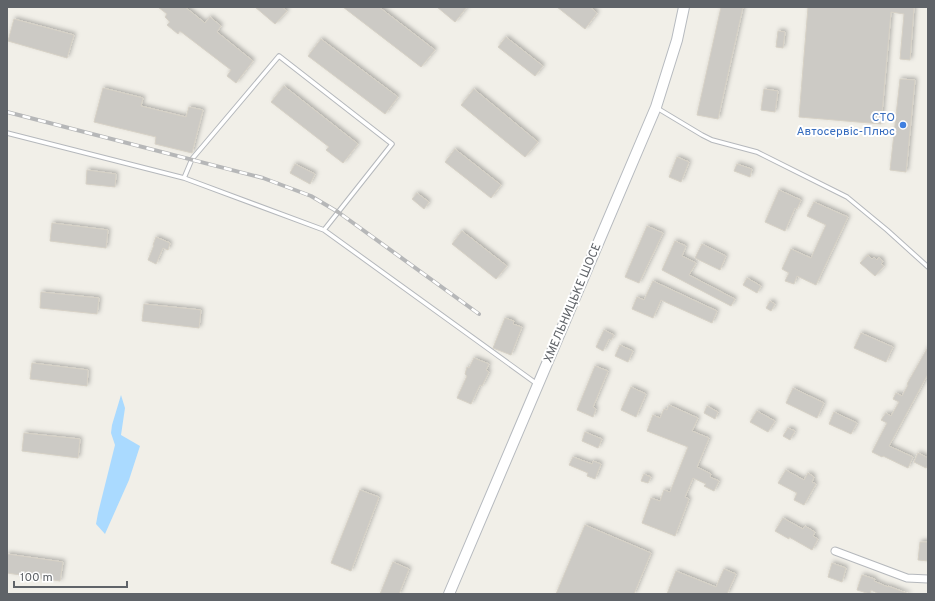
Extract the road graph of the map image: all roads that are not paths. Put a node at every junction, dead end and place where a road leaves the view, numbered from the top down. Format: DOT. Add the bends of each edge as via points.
graph roads {
  1 [pos="684,7"];
  2 [pos="656,107"];
  3 [pos="7,133"];
  4 [pos="184,178"];
  5 [pos="324,230"];
  6 [pos="928,268"];
  7 [pos="538,385"];
  8 [pos="835,551"];
  9 [pos="928,579"];
  10 [pos="449,594"];
  1 -- 2 [label="street, ХМЕЛЬНИЦЬКЕ ШОСЕ" via="677,40"];
  2 -- 6 [label="lane" via="712,140 757,152 847,197"];
  2 -- 7 [label="street, ХМЕЛЬНИЦЬКЕ ШОСЕ"];
  3 -- 4 [label="lane"];
  4 -- 5 [label="lane"];
  4 -- 5 [label="lane" via="192,159 279,56 392,144"];
  5 -- 7 [label="lane"];
  7 -- 10 [label="street, ХМЕЛЬНИЦЬКЕ ШОСЕ"];
  8 -- 9 [label="street" via="907,578"];
}
